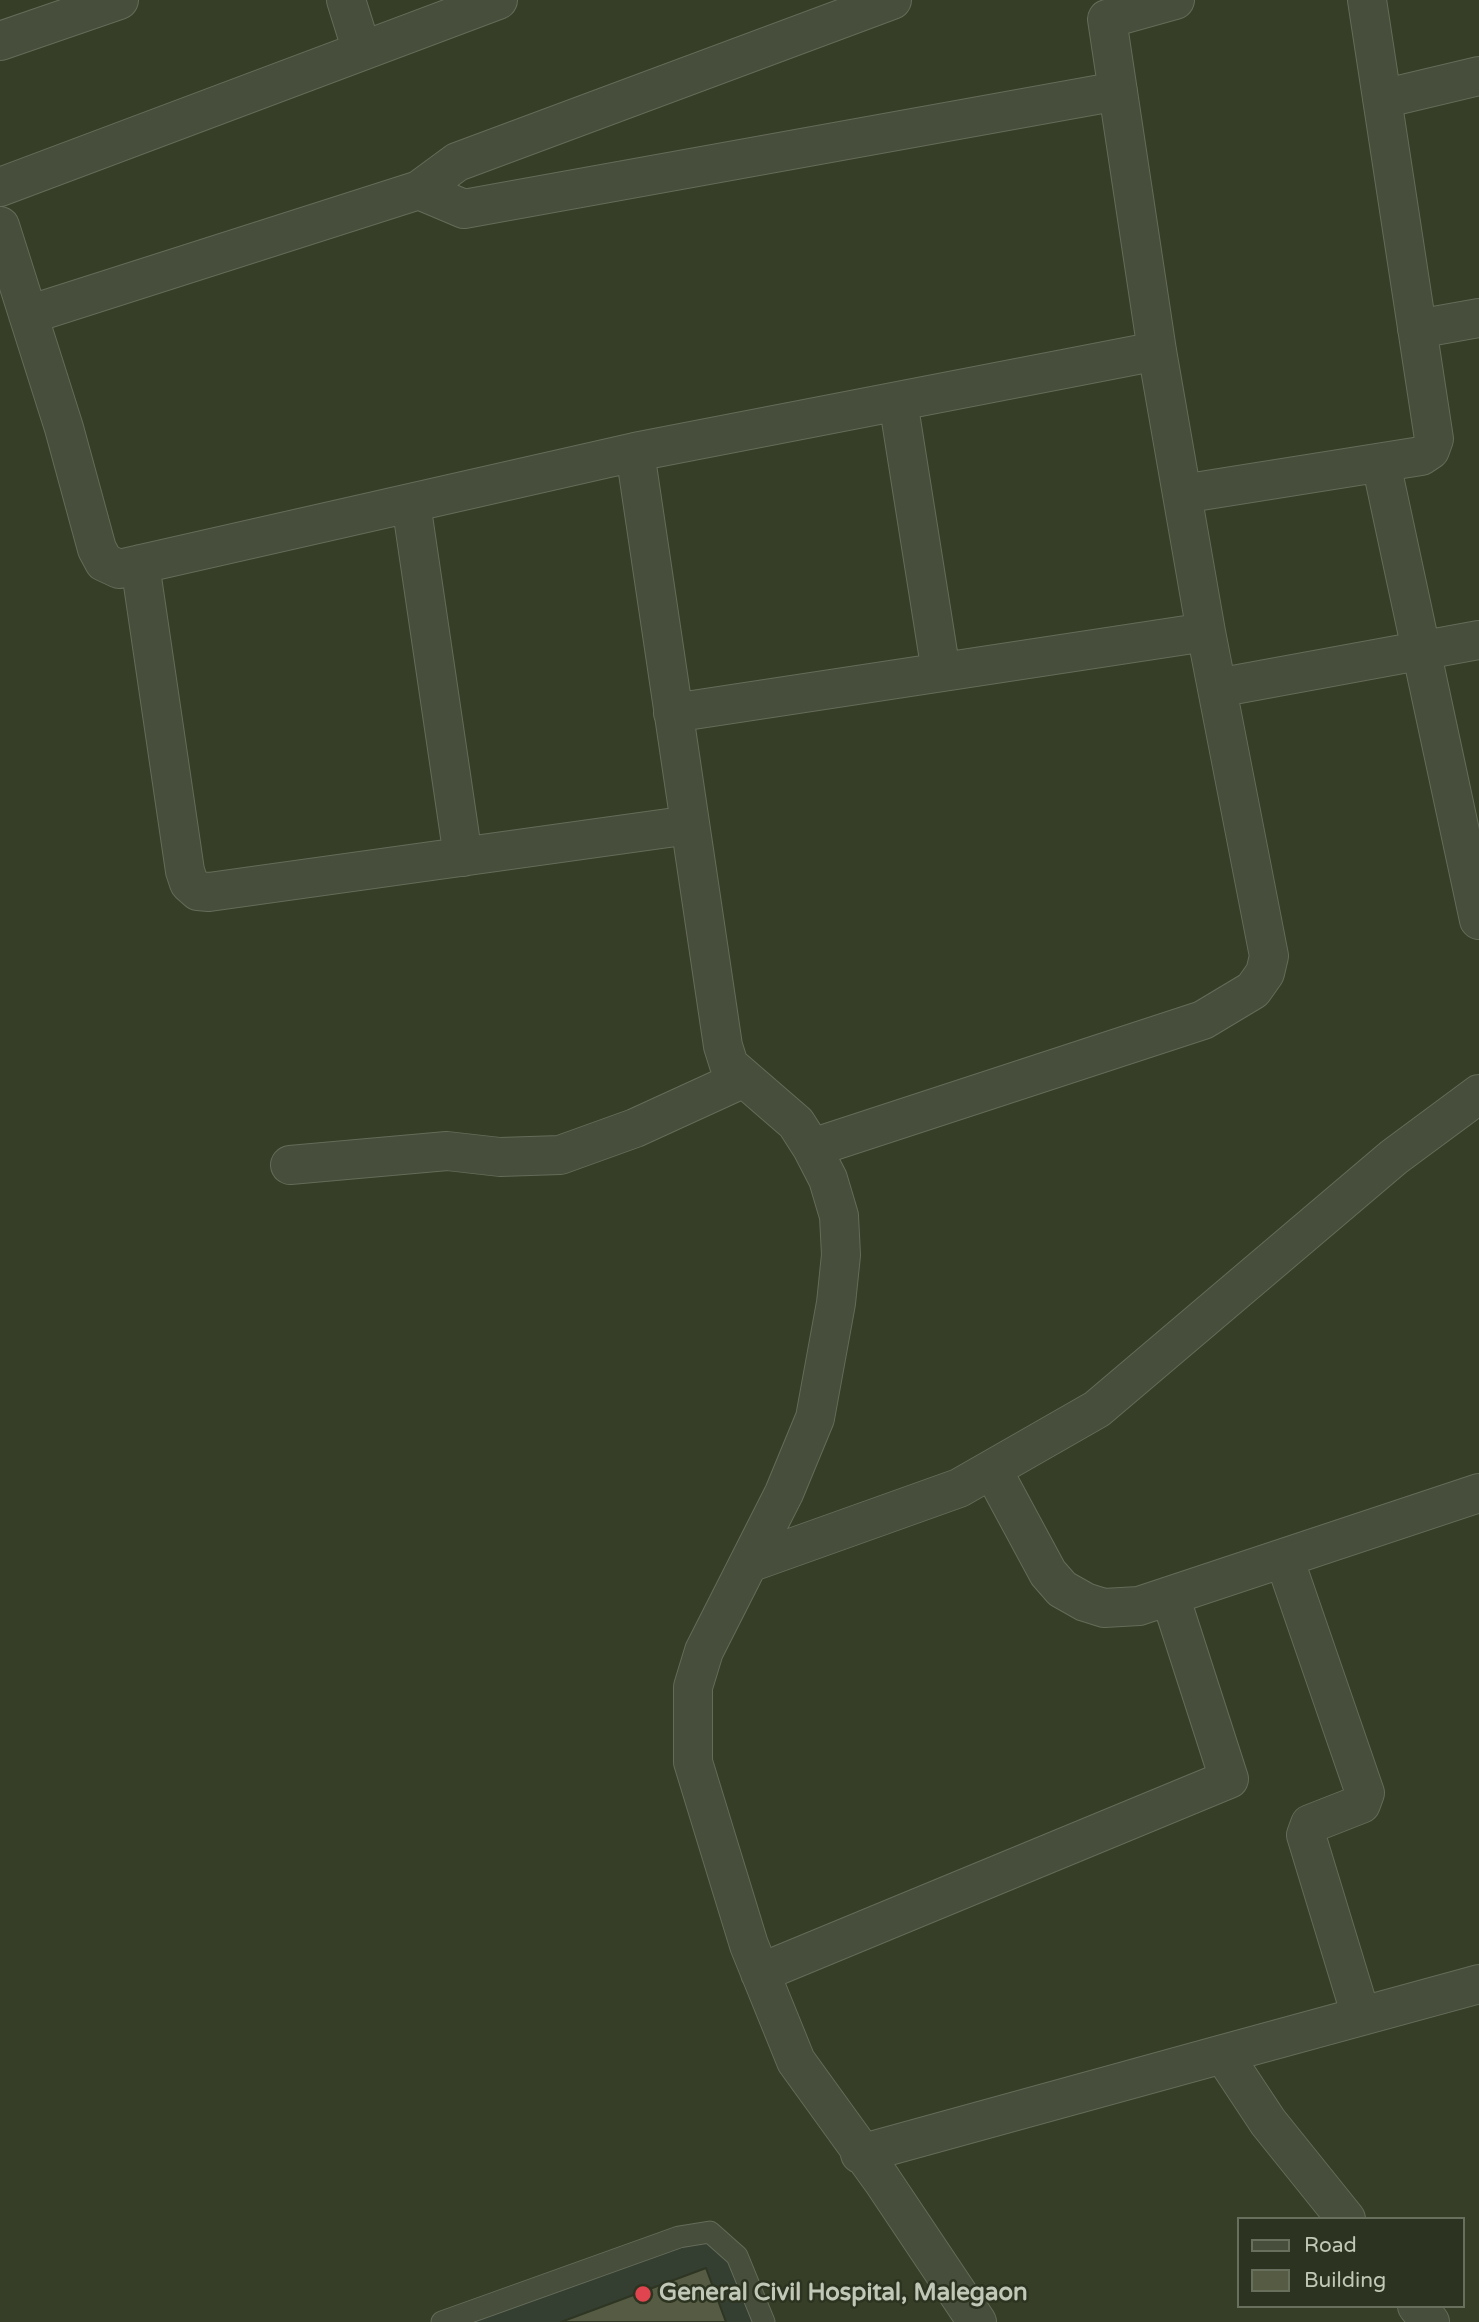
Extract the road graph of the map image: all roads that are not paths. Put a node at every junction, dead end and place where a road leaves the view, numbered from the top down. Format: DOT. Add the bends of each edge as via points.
graph roads {
  1 [pos="118,0"];
  2 [pos="346,0"];
  3 [pos="498,0"];
  4 [pos="892,0"];
  5 [pos="1175,0"];
  6 [pos="1367,0"];
  7 [pos="1105,10"];
  8 [pos="0,41"];
  9 [pos="362,51"];
  10 [pos="1479,76"];
  11 [pos="1118,91"];
  12 [pos="1381,99"];
  13 [pos="0,187"];
  14 [pos="419,190"];
  15 [pos="0,226"];
  16 [pos="29,315"];
  17 [pos="1479,318"];
  18 [pos="1416,329"];
  19 [pos="1157,351"];
  20 [pos="898,401"];
  21 [pos="635,452"];
  22 [pos="1381,463"];
  23 [pos="1182,494"];
  24 [pos="411,503"];
  25 [pos="140,564"];
  26 [pos="1206,632"];
  27 [pos="1479,640"];
  28 [pos="1419,650"];
  29 [pos="941,672"];
  30 [pos="1217,688"];
  31 [pos="673,713"];
  32 [pos="690,825"];
  33 [pos="463,857"];
  34 [pos="1479,920"];
  35 [pos="742,1079"];
  36 [pos="1479,1094"];
  37 [pos="812,1148"];
  38 [pos="290,1165"];
  39 [pos="993,1471"];
  40 [pos="1479,1493"];
  41 [pos="1284,1558"];
  42 [pos="749,1563"];
  43 [pos="1170,1596"];
  44 [pos="760,1973"];
  45 [pos="1479,1984"];
  46 [pos="1361,2017"];
  47 [pos="1223,2054"];
  48 [pos="860,2154"];
  49 [pos="1344,2217"];
  50 [pos="1419,2308"];
  51 [pos="442,2322"];
  52 [pos="764,2322"];
  53 [pos="977,2322"];
  54 [pos="1430,2322"];
  1 -- 8 [label="street"];
  2 -- 9 [label="street"];
  3 -- 9 [label="street"];
  4 -- 14 [label="street" via="457,162"];
  5 -- 7 [label="street"];
  6 -- 12 [label="street"];
  7 -- 11 [label="street"];
  9 -- 13 [label="street"];
  10 -- 12 [label="street"];
  11 -- 14 [label="street" via="464,209"];
  11 -- 19 [label="street"];
  12 -- 18 [label="street"];
  14 -- 16 [label="street"];
  15 -- 16 [label="street"];
  16 -- 25 [label="street" via="97,550 104,562 119,569"];
  17 -- 18 [label="street"];
  18 -- 22 [label="street" via="1433,439 1430,450 1421,456"];
  19 -- 20 [label="street"];
  19 -- 23 [label="street"];
  20 -- 21 [label="street"];
  20 -- 29 [label="street"];
  21 -- 24 [label="street"];
  21 -- 31 [label="street"];
  22 -- 23 [label="street"];
  22 -- 28 [label="street"];
  23 -- 26 [label="street"];
  24 -- 25 [label="street"];
  24 -- 33 [label="street"];
  25 -- 33 [label="street" via="189,883 198,891 209,892"];
  26 -- 29 [label="street"];
  26 -- 30 [label="street"];
  27 -- 28 [label="street"];
  28 -- 30 [label="street"];
  28 -- 34 [label="street"];
  29 -- 31 [label="street"];
  30 -- 37 [label="street" via="1269,956 1265,973 1253,990 1203,1020"];
  31 -- 32 [label="street"];
  32 -- 33 [label="street"];
  32 -- 35 [label="street" via="723,1046 729,1065"];
  35 -- 37 [label="street" via="796,1123"];
  35 -- 38 [label="street" via="635,1128 560,1155 500,1157 447,1151"];
  36 -- 39 [label="street" via="1394,1157 1097,1409"];
  37 -- 42 [label="street" via="839,1216 836,1303 815,1418"];
  39 -- 42 [label="street" via="894,1513"];
  39 -- 43 [label="street" via="1048,1573 1062,1589 1104,1608 1139,1606"];
  40 -- 41 [label="street"];
  41 -- 43 [label="street"];
  41 -- 46 [label="street" via="1365,1793 1362,1804 1310,1824 1306,1835"];
  42 -- 44 [label="street" via="704,1651 693,1687 691,1715 693,1762 708,1819"];
  43 -- 44 [label="street" via="1229,1779"];
  44 -- 48 [label="street" via="796,2061"];
  45 -- 46 [label="street"];
  46 -- 47 [label="street"];
  47 -- 48 [label="street"];
  47 -- 49 [label="street" via="1268,2122"];
  48 -- 53 [label="street"];
  50 -- 54 [label="street"];
  51 -- 52 [label="lane" via="679,2237 710,2232 737,2256"];
}
